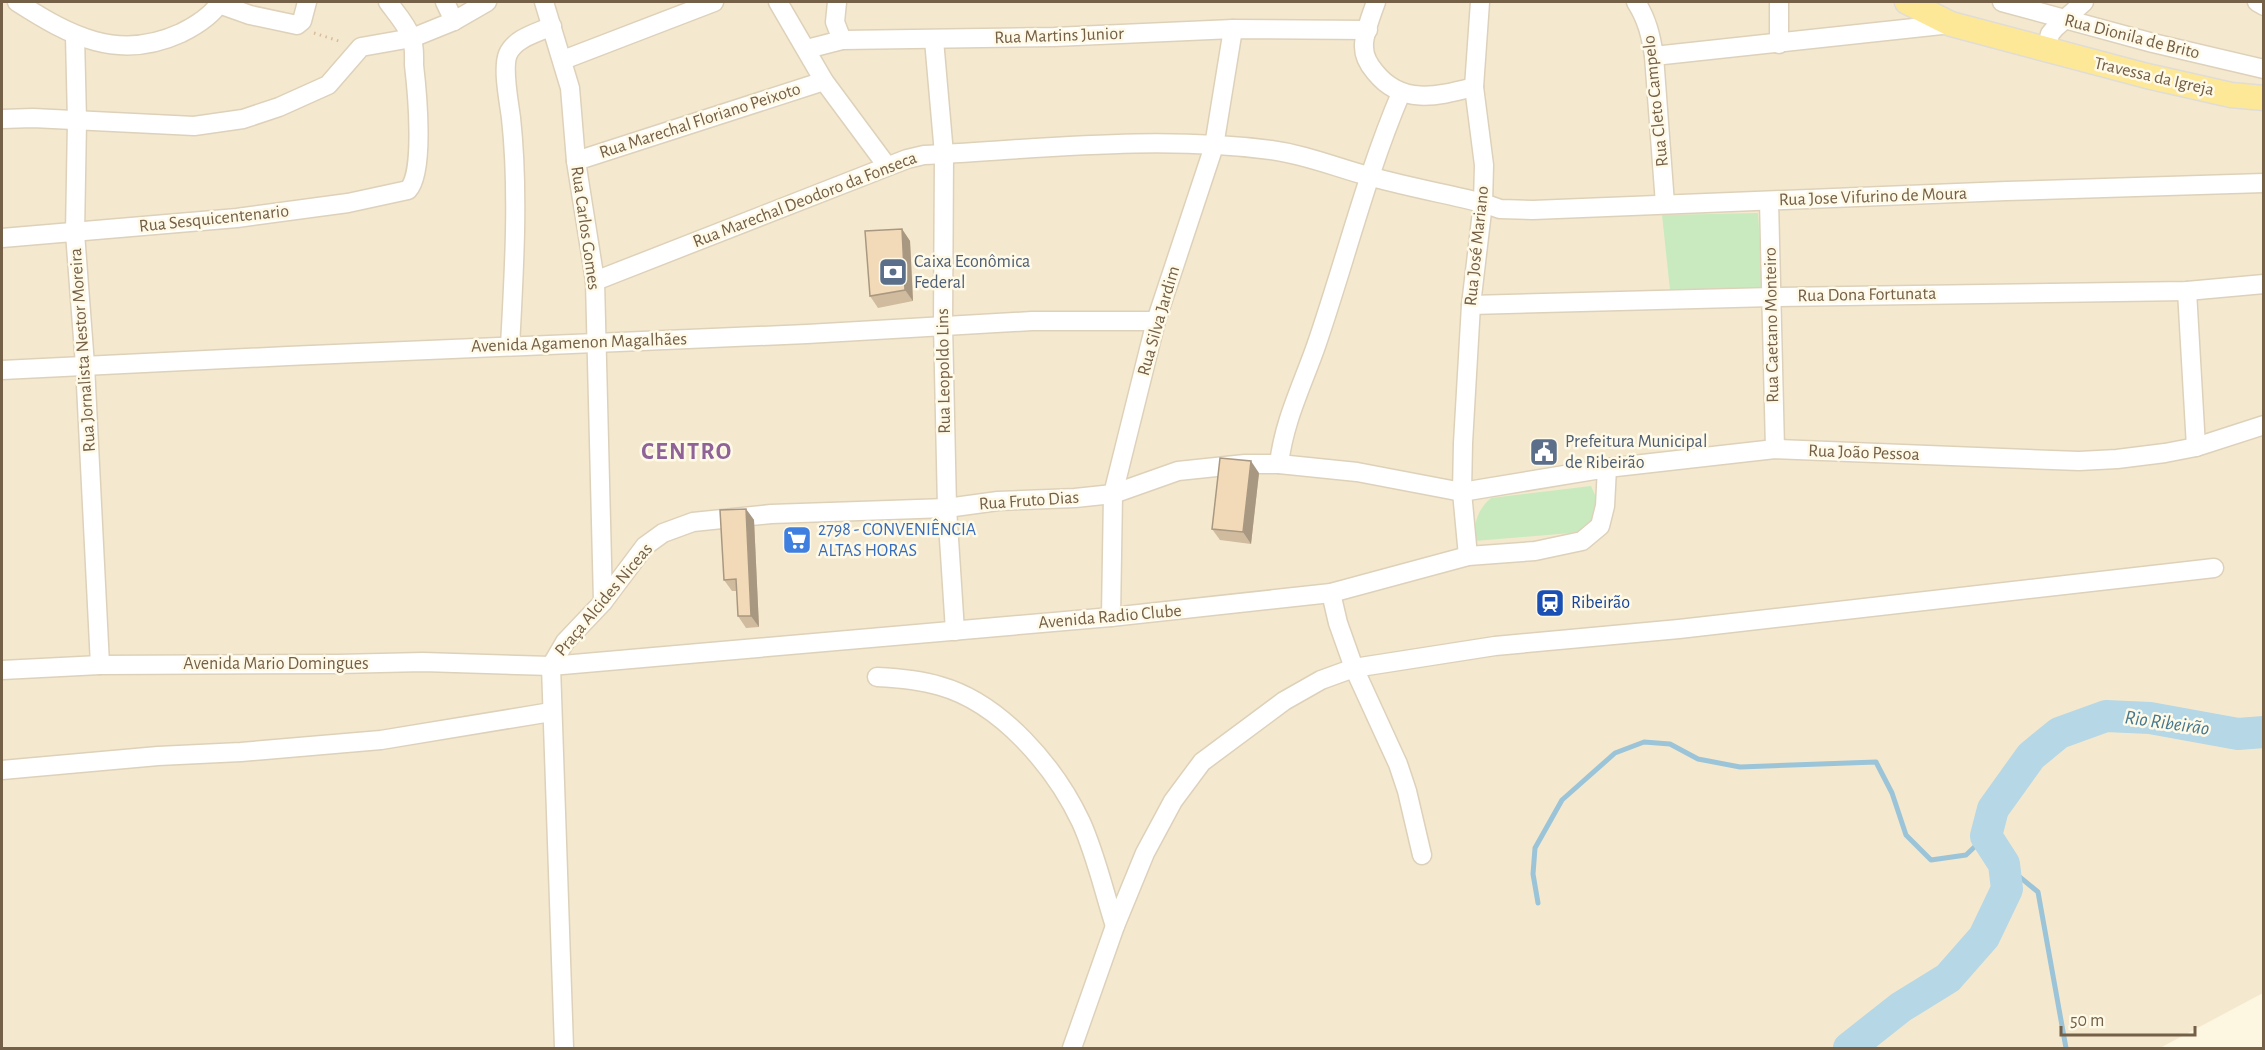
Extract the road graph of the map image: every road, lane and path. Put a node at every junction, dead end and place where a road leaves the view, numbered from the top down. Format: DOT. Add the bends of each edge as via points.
graph roads {
  1 [pos="17,2"];
  2 [pos="307,2"];
  3 [pos="388,2"];
  4 [pos="445,2"];
  5 [pos="487,2"];
  6 [pos="544,2"];
  7 [pos="714,2"];
  8 [pos="777,2"];
  9 [pos="837,2"];
  10 [pos="1376,2"];
  11 [pos="1480,2"];
  12 [pos="1636,2"];
  13 [pos="1779,2"];
  14 [pos="1906,2"];
  15 [pos="2002,2"];
  16 [pos="2084,2"];
  17 [pos="2257,2"];
  18 [pos="219,3"];
  19 [pos="2264,6"];
  20 [pos="42,10"];
  21 [pos="2064,20"];
  22 [pos="454,21"];
  23 [pos="1951,24"];
  24 [pos="297,25"];
  25 [pos="552,26"];
  26 [pos="1233,29"];
  27 [pos="1368,30"];
  28 [pos="75,36"];
  29 [pos="412,38"];
  30 [pos="842,40"];
  31 [pos="934,40"];
  32 [pos="1779,44"];
  33 [pos="361,47"];
  34 [pos="807,49"];
  35 [pos="2046,50"];
  36 [pos="1654,56"];
  37 [pos="563,60"];
  38 [pos="2264,69"];
  39 [pos="824,81"];
  40 [pos="1474,87"];
  41 [pos="1401,93"];
  42 [pos="2264,98"];
  43 [pos="2,119"];
  44 [pos="77,121"];
  45 [pos="1214,146"];
  46 [pos="944,154"];
  47 [pos="576,161"];
  48 [pos="887,166"];
  49 [pos="1370,177"];
  50 [pos="2264,183"];
  51 [pos="1769,201"];
  52 [pos="1483,203"];
  53 [pos="1665,204"];
  54 [pos="75,233"];
  55 [pos="2,238"];
  56 [pos="595,281"];
  57 [pos="2264,284"];
  58 [pos="2187,291"];
  59 [pos="1772,297"];
  60 [pos="1471,305"];
  61 [pos="1156,321"];
  62 [pos="943,325"];
  63 [pos="595,343"];
  64 [pos="510,346"];
  65 [pos="85,365"];
  66 [pos="2,370"];
  67 [pos="2264,424"];
  68 [pos="2196,447"];
  69 [pos="1774,449"];
  70 [pos="1279,464"];
  71 [pos="1607,468"];
  72 [pos="1462,492"];
  73 [pos="1113,494"];
  74 [pos="947,508"];
  75 [pos="693,522"];
  76 [pos="1468,556"];
  77 [pos="2214,568"];
  78 [pos="1331,592"];
  79 [pos="603,602"];
  80 [pos="1111,617"];
  81 [pos="954,631"];
  82 [pos="100,665"];
  83 [pos="551,666"];
  84 [pos="1354,668"];
  85 [pos="2,669"];
  86 [pos="877,677"];
  87 [pos="551,712"];
  88 [pos="2,770"];
  89 [pos="1422,855"];
  90 [pos="1115,926"];
  91 [pos="564,1048"];
  92 [pos="1072,1048"];
  1 -- 20 [label="street"];
  2 -- 24 [label="street" via="303,21"];
  3 -- 29 [label="street"];
  4 -- 22 [label="street"];
  5 -- 22 [label="street"];
  6 -- 25 [label="street, Rua Carlos Gomes"];
  7 -- 37 [label="street"];
  8 -- 34 [label="street"];
  9 -- 30 [label="street" via="835,22"];
  10 -- 27 [label="street"];
  11 -- 40 [label="street, Rua José Mariano"];
  12 -- 36 [label="street, Rua Cleto Campelo" via="1651,33"];
  13 -- 32 [label="street"];
  14 -- 23 [label="main road"];
  15 -- 21 [label="street, Rua Dionila de Brito"];
  16 -- 21 [label="street"];
  17 -- 19 [label="street"];
  18 -- 24 [label="street" via="250,15"];
  18 -- 28 [label="street" via="192,27 162,42 119,45"];
  20 -- 28 [label="street"];
  21 -- 35 [label="street" via="2050,34"];
  21 -- 38 [label="street, Rua Dionila de Brito"];
  22 -- 29 [label="street"];
  23 -- 32 [label="street"];
  23 -- 35 [label="main road"];
  24 -- 33 [label="path" via="328,39"];
  25 -- 37 [label="street, Rua Carlos Gomes"];
  25 -- 64 [label="street" via="514,44 506,57 514,211"];
  26 -- 27 [label="street, Rua Martins Junior"];
  26 -- 31 [label="street, Rua Martins Junior"];
  26 -- 45 [label="street, Rua Silva Jardim"];
  27 -- 41 [label="street" via="1363,46 1367,62 1382,81"];
  28 -- 44 [label="street, Rua Jornalista Nestor Moreira"];
  29 -- 33 [label="street"];
  29 -- 54 [label="street, Rua Sesquicentenario" via="418,108 415,175 408,189 348,203 237,218"];
  30 -- 31 [label="street, Rua Martins Junior"];
  30 -- 34 [label="street, Rua Martins Junior"];
  31 -- 46 [label="street, Rua Leopoldo Lins"];
  32 -- 36 [label="street"];
  33 -- 44 [label="street" via="328,85 243,119 194,126"];
  34 -- 39 [label="street"];
  35 -- 42 [label="main road, Travessa da Igreja" via="2231,95"];
  36 -- 53 [label="street, Rua Cleto Campelo"];
  37 -- 47 [label="street, Rua Carlos Gomes" via="570,88"];
  39 -- 47 [label="street, Rua Marechal Floriano Peixoto"];
  39 -- 48 [label="street"];
  40 -- 41 [label="street" via="1421,97"];
  40 -- 52 [label="street, Rua José Mariano" via="1484,165"];
  41 -- 49 [label="street"];
  43 -- 44 [label="street"];
  44 -- 54 [label="street, Rua Jornalista Nestor Moreira"];
  45 -- 46 [label="street, Rua Marechal Deodoro da Fonseca" via="1054,145"];
  45 -- 49 [label="street, Rua Marechal Deodoro da Fonseca" via="1271,150 1319,159"];
  45 -- 61 [label="street, Rua Silva Jardim"];
  46 -- 48 [label="street, Rua Marechal Deodoro da Fonseca" via="924,155"];
  46 -- 62 [label="street, Rua Leopoldo Lins"];
  47 -- 56 [label="street, Rua Carlos Gomes"];
  48 -- 56 [label="street, Rua Marechal Deodoro da Fonseca"];
  49 -- 52 [label="street, Rua Marechal Deodoro da Fonseca"];
  49 -- 70 [label="street" via="1316,347 1284,430"];
  50 -- 51 [label="street, Rua Jose Vifurino de Moura"];
  51 -- 53 [label="street, Rua Jose Vifurino de Moura"];
  51 -- 59 [label="street, Rua Caetano Monteiro"];
  52 -- 53 [label="street, Rua Jose Vifurino de Moura" via="1500,209 1533,210"];
  52 -- 60 [label="street, Rua José Mariano"];
  54 -- 55 [label="street, Rua Sesquicentenario"];
  54 -- 65 [label="street, Rua Jornalista Nestor Moreira"];
  56 -- 63 [label="street, Rua Carlos Gomes"];
  57 -- 58 [label="street, Rua Dona Fortunata"];
  58 -- 59 [label="street, Rua Dona Fortunata"];
  58 -- 68 [label="street"];
  59 -- 60 [label="street, Rua Dona Fortunata"];
  59 -- 69 [label="street, Rua Caetano Monteiro"];
  60 -- 72 [label="street, Rua José Mariano"];
  61 -- 62 [label="street, Avenida Agamenon Magalhães"];
  61 -- 73 [label="street, Rua Silva Jardim"];
  62 -- 63 [label="street, Avenida Agamenon Magalhães"];
  62 -- 74 [label="street, Rua Leopoldo Lins"];
  63 -- 64 [label="street, Avenida Agamenon Magalhães"];
  63 -- 79 [label="street, Rua Carlos Gomes"];
  64 -- 65 [label="street, Avenida Agamenon Magalhães"];
  65 -- 66 [label="street, Avenida Agamenon Magalhães"];
  65 -- 82 [label="street, Rua Jornalista Nestor Moreira"];
  67 -- 68 [label="street, Rua João Pessoa"];
  68 -- 69 [label="street, Rua João Pessoa" via="2079,461"];
  69 -- 71 [label="street, Rua João Pessoa"];
  70 -- 72 [label="street, Rua Fruto Dias" via="1357,472"];
  70 -- 73 [label="street, Rua Fruto Dias" via="1215,465 1178,471"];
  71 -- 72 [label="street, Rua João Pessoa"];
  71 -- 76 [label="street, Avenida Radio Clube" via="1600,526 1582,540 1535,551"];
  72 -- 76 [label="street, Rua José Mariano"];
  73 -- 74 [label="street, Rua Fruto Dias"];
  73 -- 80 [label="street, Rua Silva Jardim"];
  74 -- 75 [label="street, Rua Fruto Dias" via="771,514"];
  74 -- 81 [label="street, Rua Leopoldo Lins"];
  75 -- 79 [label="street, Praça Alcides Niceas" via="663,533 645,546"];
  76 -- 78 [label="street, Avenida Radio Clube"];
  77 -- 84 [label="street" via="1495,646"];
  78 -- 80 [label="street, Avenida Radio Clube"];
  78 -- 84 [label="street"];
  79 -- 83 [label="street, Praça Alcides Niceas" via="565,642"];
  80 -- 81 [label="street, Avenida Radio Clube"];
  81 -- 83 [label="street, Avenida Radio Clube"];
  82 -- 83 [label="street, Avenida Mario Domingues" via="423,662"];
  82 -- 85 [label="street, Avenida Mario Domingues"];
  83 -- 87 [label="street"];
  84 -- 89 [label="street" via="1401,773"];
  84 -- 90 [label="street" via="1321,680 1284,701 1202,762 1173,801 1145,853"];
  86 -- 90 [label="street" via="941,686 983,706 1012,727 1067,794 1082,824"];
  87 -- 88 [label="street" via="381,740"];
  87 -- 91 [label="street"];
  90 -- 92 [label="street"];
}
